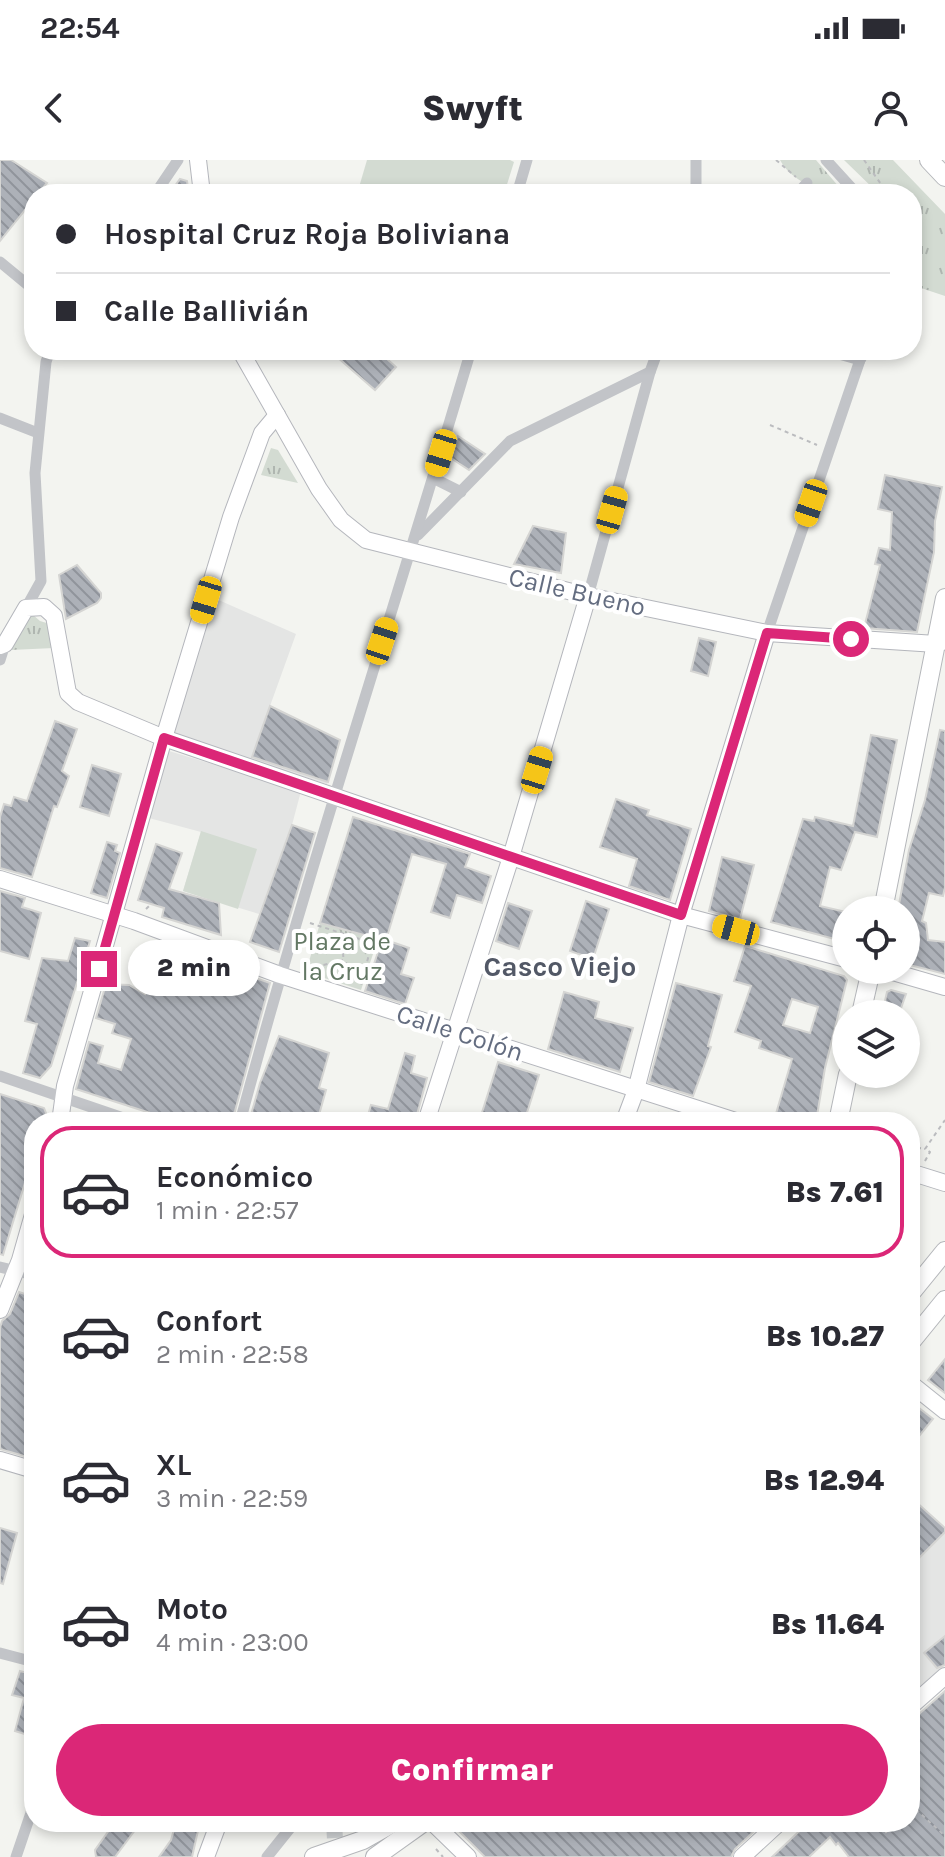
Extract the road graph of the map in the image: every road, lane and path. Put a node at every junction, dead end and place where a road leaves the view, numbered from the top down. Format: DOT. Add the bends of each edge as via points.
graph roads {
  1 [pos="178,160"];
  2 [pos="198,160"];
  3 [pos="527,160"];
  4 [pos="696,160"];
  5 [pos="826,160"];
  6 [pos="864,160"];
  7 [pos="929,160"];
  8 [pos="945,177"];
  9 [pos="162,184"];
  10 [pos="201,184"];
  11 [pos="520,184"];
  12 [pos="696,184"];
  13 [pos="848,184"];
  14 [pos="881,184"];
  15 [pos="0,262"];
  16 [pos="24,282"];
  17 [pos="47,360"];
  18 [pos="246,360"];
  19 [pos="468,360"];
  20 [pos="654,360"];
  21 [pos="861,360"];
  22 [pos="650,372"];
  23 [pos="277,415"];
  24 [pos="0,418"];
  25 [pos="770,425"];
  26 [pos="38,433"];
  27 [pos="829,450"];
  28 [pos="433,478"];
  29 [pos="461,492"];
  30 [pos="412,546"];
  31 [pos="588,596"];
  32 [pos="945,598"];
  33 [pos="26,608"];
  34 [pos="767,633"];
  35 [pos="941,637"];
  36 [pos="2,650"];
  37 [pos="164,738"];
  38 [pos="333,796"];
  39 [pos="511,857"];
  40 [pos="0,879"];
  41 [pos="886,896"];
  42 [pos="681,915"];
  43 [pos="114,916"];
  44 [pos="298,919"];
  45 [pos="348,930"];
  46 [pos="347,935"];
  47 [pos="292,938"];
  48 [pos="344,951"];
  49 [pos="832,955"];
  50 [pos="343,960"];
  51 [pos="305,969"];
  52 [pos="280,975"];
  53 [pos="359,976"];
  54 [pos="920,980"];
  55 [pos="361,985"];
  56 [pos="945,987"];
  57 [pos="347,996"];
  58 [pos="455,1032"];
  59 [pos="0,1076"];
  60 [pos="845,1088"];
  61 [pos="636,1090"];
  62 [pos="65,1097"];
  63 [pos="62,1112"];
  64 [pos="107,1112"];
  65 [pos="243,1112"];
  66 [pos="429,1112"];
  67 [pos="628,1112"];
  68 [pos="707,1112"];
  69 [pos="840,1112"];
  70 [pos="945,1120"];
  71 [pos="920,1148"];
  72 [pos="925,1149"];
  73 [pos="925,1162"];
  74 [pos="920,1169"];
  75 [pos="945,1183"];
  76 [pos="24,1233"];
  77 [pos="945,1251"];
  78 [pos="8,1269"];
  79 [pos="920,1282"];
  80 [pos="945,1300"];
  81 [pos="0,1310"];
  82 [pos="920,1331"];
  83 [pos="920,1391"];
  84 [pos="945,1411"];
  85 [pos="0,1460"];
  86 [pos="24,1467"];
  87 [pos="0,1653"];
  88 [pos="24,1659"];
  89 [pos="945,1676"];
  90 [pos="920,1698"];
  91 [pos="920,1813"];
  92 [pos="24,1832"];
  93 [pos="215,1832"];
  94 [pos="287,1832"];
  95 [pos="377,1832"];
  96 [pos="410,1832"];
  97 [pos="442,1832"];
  98 [pos="769,1832"];
  99 [pos="945,1836"];
  100 [pos="436,1849"];
  101 [pos="208,1851"];
  102 [pos="16,1857"];
  103 [pos="267,1857"];
  104 [pos="314,1857"];
  105 [pos="375,1857"];
  106 [pos="443,1857"];
  107 [pos="468,1857"];
  108 [pos="742,1857"];
  1 -- 9 [label="street"];
  2 -- 10 [label="main road"];
  3 -- 11 [label="street"];
  4 -- 12 [label="street"];
  5 -- 13 [label="street"];
  6 -- 14 [label="path"];
  7 -- 8 [label="main road"];
  15 -- 16 [label="street"];
  17 -- 26 [label="street"];
  18 -- 23 [label="main road, Calle Bueno"];
  19 -- 28 [label="street"];
  20 -- 22 [label="street"];
  21 -- 27 [label="street"];
  22 -- 29 [label="street" via="510,441"];
  22 -- 31 [label="street"];
  23 -- 30 [label="main road, Calle Bueno" via="341,520 366,540"];
  23 -- 37 [label="main road" via="262,433 231,517"];
  24 -- 26 [label="street"];
  25 -- 27 [label="path"];
  26 -- 33 [label="street" via="41,581"];
  27 -- 34 [label="street"];
  28 -- 29 [label="street"];
  28 -- 30 [label="street"];
  29 -- 30 [label="street"];
  30 -- 31 [label="main road, Calle Bueno"];
  30 -- 38 [label="street"];
  31 -- 34 [label="main road, Calle Bueno"];
  31 -- 39 [label="main road"];
  32 -- 35 [label="main road"];
  33 -- 36 [label="main road"];
  33 -- 37 [label="main road" via="44,607 54,616 68,693"];
  34 -- 35 [label="main road, Calle Bueno"];
  34 -- 42 [label="main road"];
  35 -- 41 [label="main road"];
  37 -- 38 [label="main road"];
  37 -- 43 [label="main road"];
  38 -- 39 [label="main road"];
  38 -- 44 [label="street"];
  39 -- 42 [label="main road"];
  39 -- 58 [label="main road"];
  40 -- 43 [label="main road, Calle Colón"];
  42 -- 49 [label="main road"];
  42 -- 61 [label="main road"];
  43 -- 52 [label="main road, Calle Colón"];
  43 -- 62 [label="main road"];
  44 -- 46 [label="path"];
  44 -- 47 [label="street"];
  45 -- 46 [label="path"];
  46 -- 48 [label="path"];
  46 -- 55 [label="path" via="372,943"];
  47 -- 48 [label="path" via="326,952"];
  47 -- 52 [label="street"];
  48 -- 50 [label="path"];
  50 -- 51 [label="path"];
  50 -- 53 [label="path"];
  50 -- 57 [label="path"];
  52 -- 57 [label="main road, Calle Colón"];
  52 -- 65 [label="street"];
  54 -- 56 [label="main road"];
  57 -- 58 [label="main road, Calle Colón"];
  58 -- 61 [label="main road, Calle Colón"];
  58 -- 66 [label="main road"];
  59 -- 62 [label="street"];
  60 -- 69 [label="main road"];
  61 -- 67 [label="main road"];
  61 -- 68 [label="main road, Calle Colón"];
  62 -- 63 [label="main road"];
  62 -- 64 [label="street"];
  70 -- 72 [label="path"];
  71 -- 72 [label="path"];
  72 -- 73 [label="path" via="930,1155"];
  74 -- 75 [label="main road"];
  76 -- 78 [label="main road"];
  77 -- 79 [label="main road"];
  78 -- 81 [label="main road"];
  80 -- 82 [label="main road"];
  83 -- 84 [label="main road"];
  85 -- 86 [label="main road"];
  87 -- 88 [label="street"];
  89 -- 90 [label="main road"];
  91 -- 99 [label="path"];
  92 -- 102 [label="street"];
  93 -- 101 [label="main road"];
  94 -- 103 [label="street"];
  95 -- 104 [label="main road"];
  96 -- 105 [label="main road"];
  97 -- 107 [label="main road"];
  98 -- 108 [label="main road"];
  100 -- 106 [label="path"];
}
